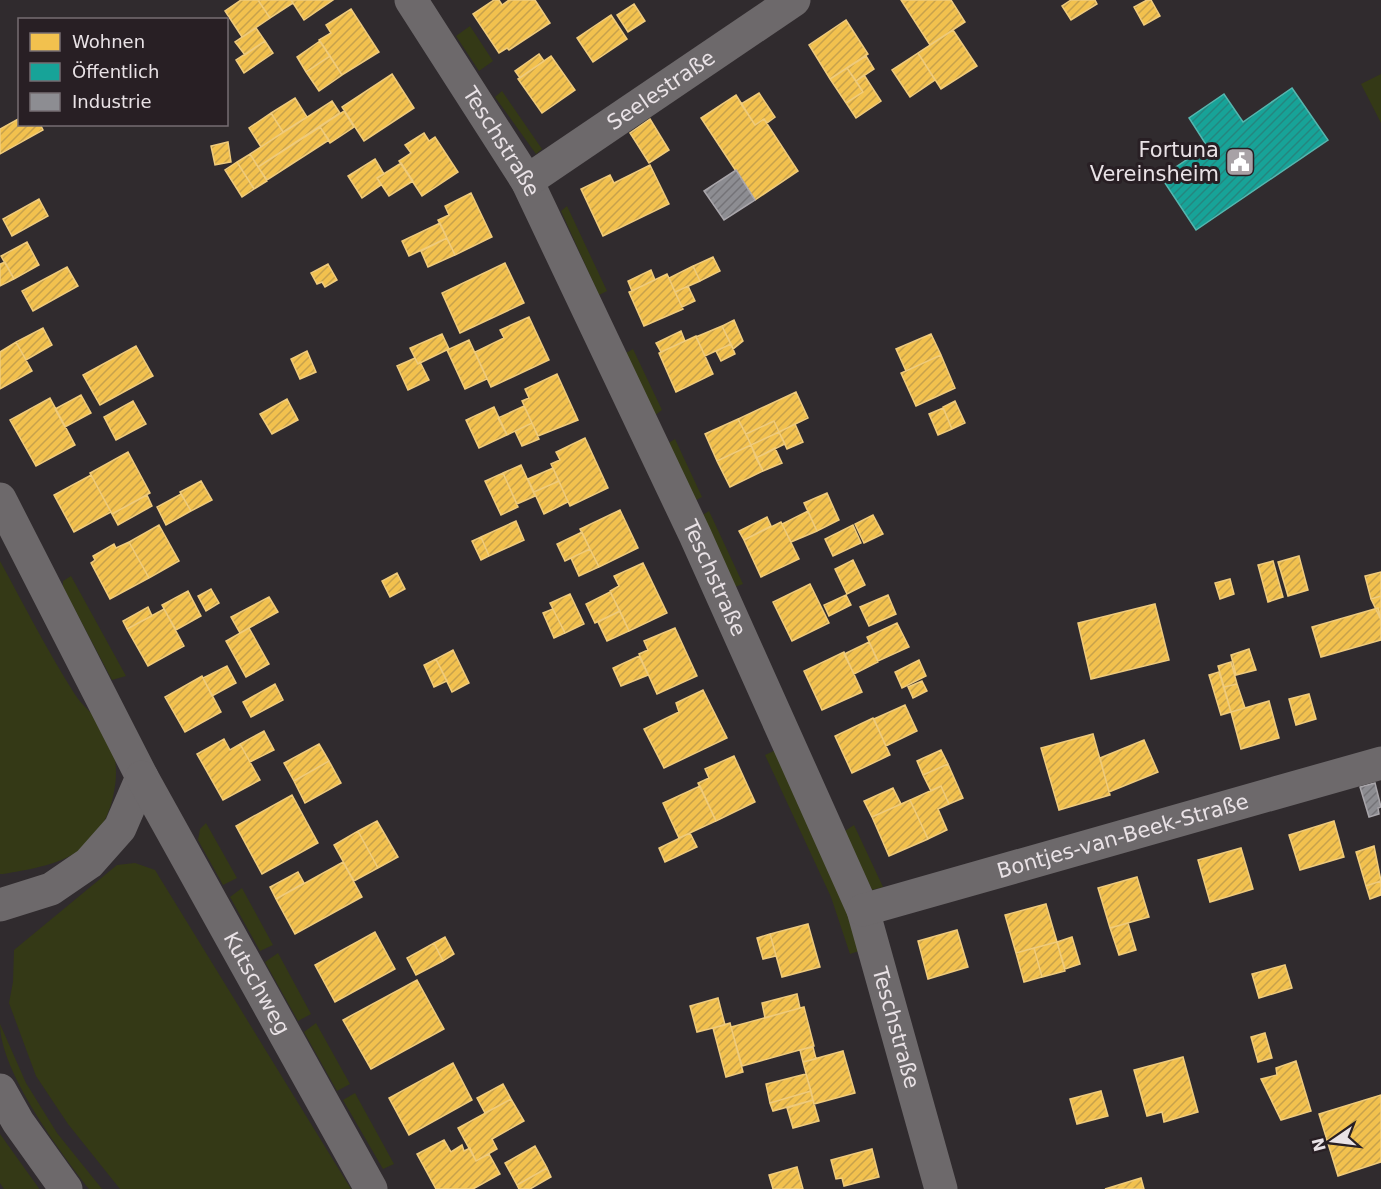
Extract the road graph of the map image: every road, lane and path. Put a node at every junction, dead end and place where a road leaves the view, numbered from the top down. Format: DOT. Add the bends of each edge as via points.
graph roads {
  1 [pos="411,0"];
  2 [pos="794,0"];
  3 [pos="527,181"];
  4 [pos="0,499"];
  5 [pos="1381,763"];
  6 [pos="142,777"];
  7 [pos="0,905"];
  8 [pos="863,910"];
  9 [pos="0,1090"];
  10 [pos="66,1189"];
  11 [pos="371,1189"];
  12 [pos="941,1189"];
  1 -- 3 [label="street, Teschstraße"];
  2 -- 3 [label="street, Seelestraße"];
  3 -- 8 [label="street, Teschstraße" via="695,536"];
  4 -- 6 [label="street, Kutschweg"];
  5 -- 8 [label="street, Bontjes-van-Beek-Straße"];
  6 -- 7 [label="street" via="120,828 89,863 51,889"];
  6 -- 11 [label="street, Kutschweg"];
  8 -- 12 [label="street, Teschstraße"];
  9 -- 10 [label="street"];
}
